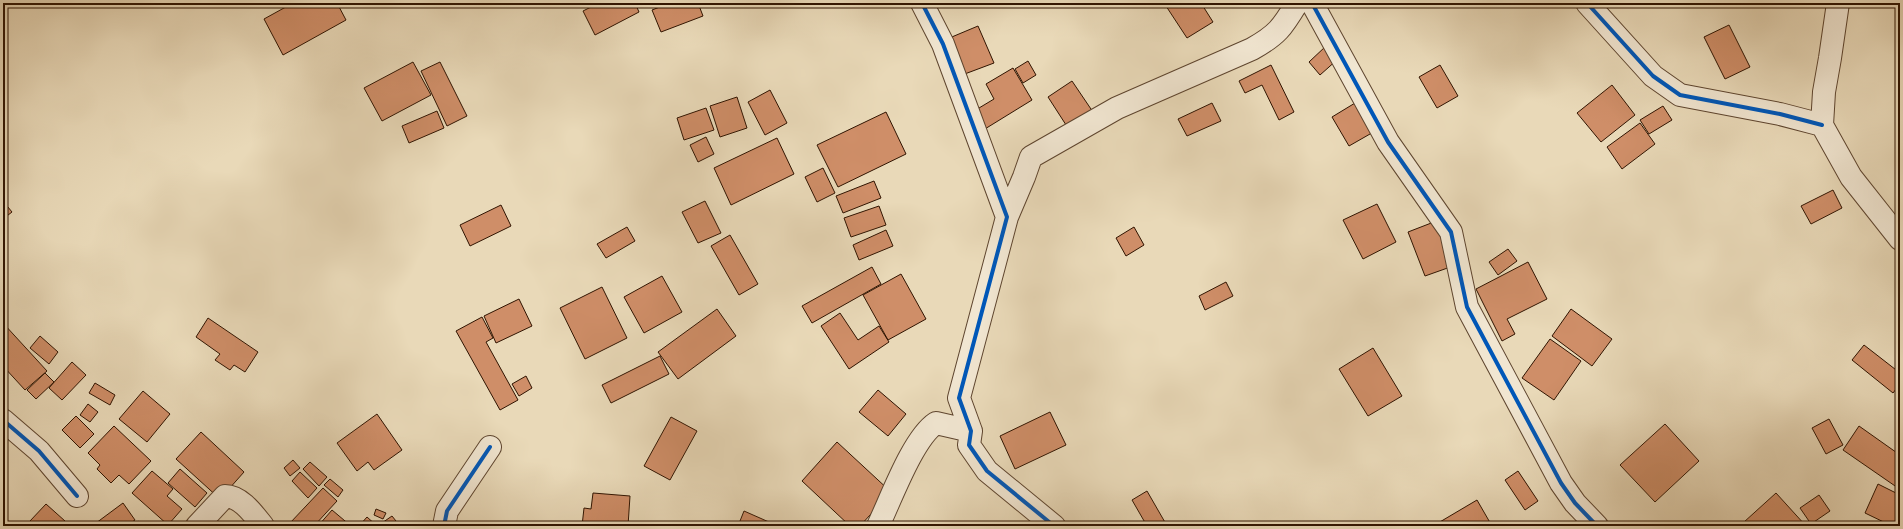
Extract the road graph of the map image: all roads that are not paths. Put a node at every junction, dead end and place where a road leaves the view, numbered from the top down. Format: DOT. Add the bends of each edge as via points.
graph roads {
  1 [pos="922,3"];
  2 [pos="1297,3"];
  3 [pos="1312,3"];
  4 [pos="1587,3"];
  5 [pos="1838,3"];
  6 [pos="1822,125"];
  7 [pos="1007,217"];
  8 [pos="1900,238"];
  9 [pos="3,420"];
  10 [pos="971,431"];
  11 [pos="490,447"];
  12 [pos="77,496"];
  13 [pos="197,526"];
  14 [pos="263,526"];
  15 [pos="444,526"];
  16 [pos="878,526"];
  17 [pos="1054,526"];
  18 [pos="1597,526"];
  1 -- 7 [label="street" via="943,44"];
  2 -- 7 [label="street" via="1273,37 1117,108 1031,157"];
  3 -- 18 [label="street" via="1388,142 1451,232 1467,307 1561,482 1575,503"];
  4 -- 6 [label="street" via="1654,76 1680,95 1780,114"];
  5 -- 6 [label="street" via="1824,92"];
  6 -- 8 [label="street" via="1851,177"];
  7 -- 10 [label="street" via="959,398"];
  9 -- 12 [label="street" via="39,451"];
  10 -- 16 [label="street" via="936,423 928,428 916,445"];
  10 -- 17 [label="street" via="969,445 987,471"];
  11 -- 15 [label="street" via="451,504"];
  13 -- 14 [label="street" via="225,496 230,496 239,501"];
}
